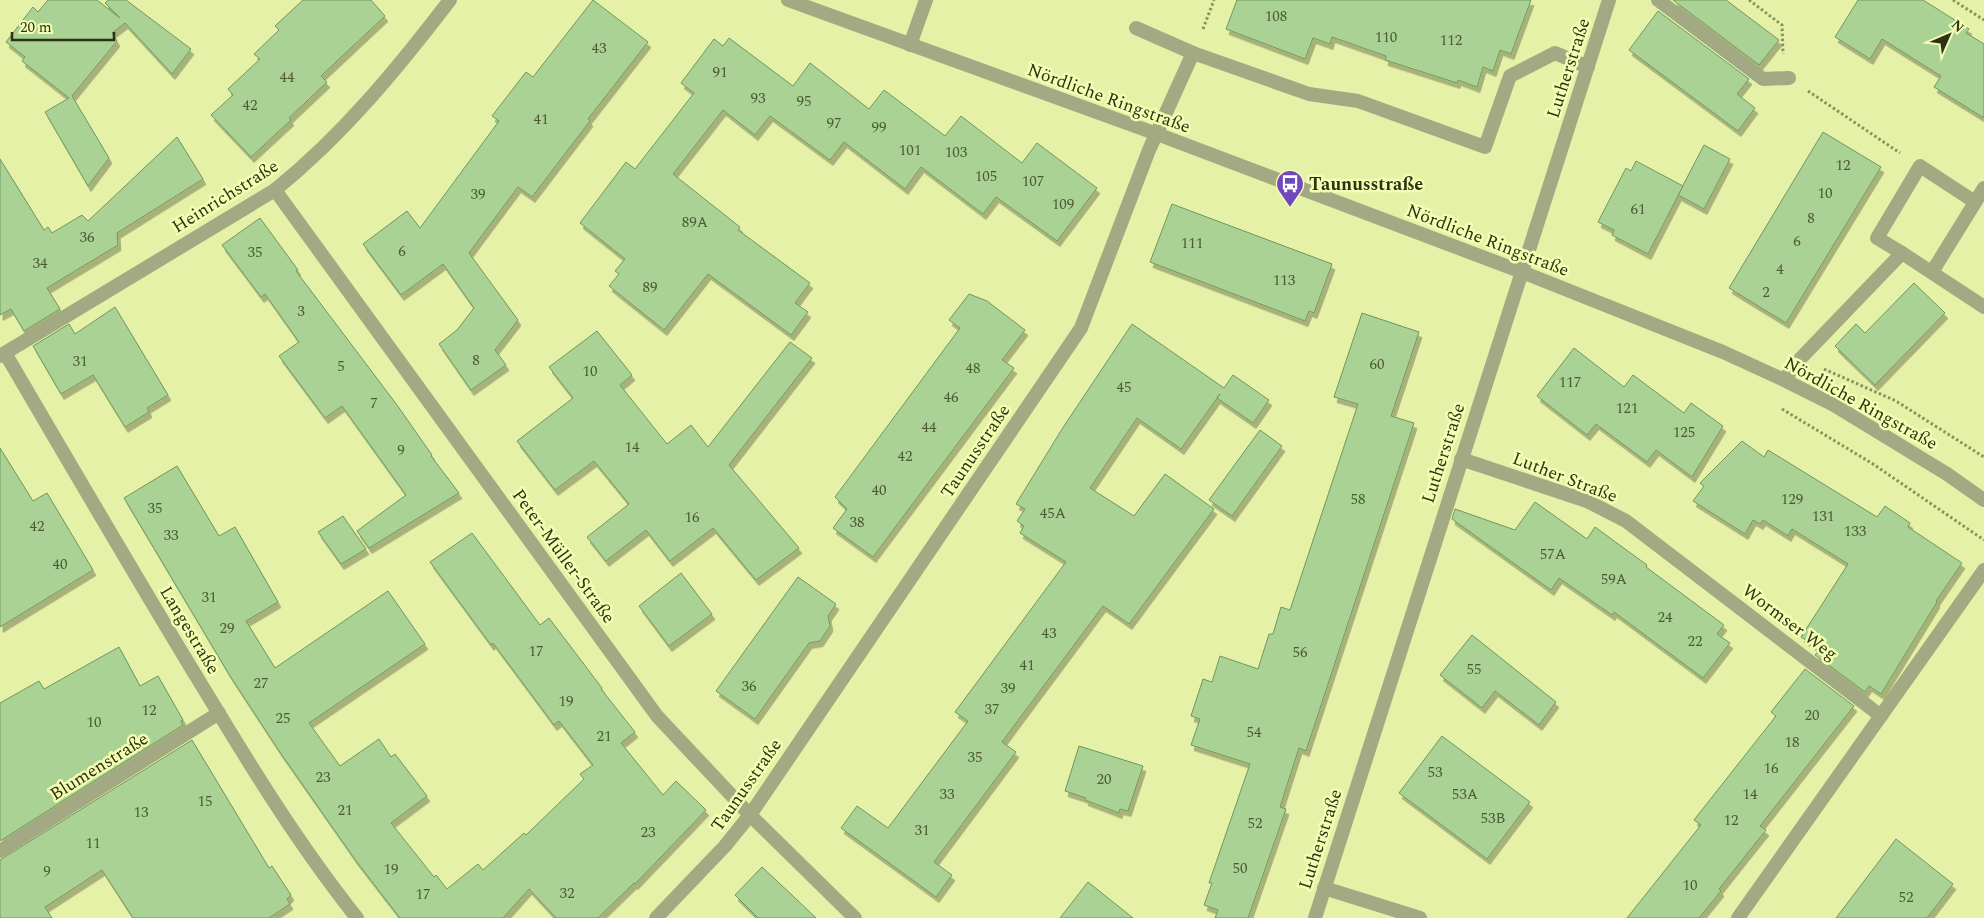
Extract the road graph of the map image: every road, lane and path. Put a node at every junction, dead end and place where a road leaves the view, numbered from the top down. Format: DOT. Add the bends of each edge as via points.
graph roads {
  1 [pos="450,0"];
  2 [pos="788,0"];
  3 [pos="926,0"];
  4 [pos="1214,0"];
  5 [pos="1610,0"];
  6 [pos="1658,0"];
  7 [pos="1749,0"];
  8 [pos="1953,0"];
  9 [pos="1984,20"];
  10 [pos="1136,28"];
  11 [pos="910,45"];
  12 [pos="1193,53"];
  13 [pos="1588,67"];
  14 [pos="1789,78"];
  15 [pos="1157,134"];
  16 [pos="1920,166"];
  17 [pos="1984,188"];
  18 [pos="275,190"];
  19 [pos="1975,202"];
  20 [pos="1902,253"];
  21 [pos="1522,272"];
  22 [pos="1932,272"];
  23 [pos="1984,307"];
  24 [pos="3,354"];
  25 [pos="1784,380"];
  26 [pos="1781,409"];
  27 [pos="1461,459"];
  28 [pos="1984,500"];
  29 [pos="1984,540"];
  30 [pos="1676,558"];
  31 [pos="1984,570"];
  32 [pos="219,713"];
  33 [pos="1881,716"];
  34 [pos="750,815"];
  35 [pos="0,851"];
  36 [pos="1324,888"];
  37 [pos="357,918"];
  38 [pos="656,918"];
  39 [pos="855,918"];
  40 [pos="1315,918"];
  41 [pos="1420,918"];
  42 [pos="1738,918"];
  1 -- 18 [label="street, Heinrichstraße" via="386,82 300,170"];
  2 -- 11 [label="street, Nördliche Ringstraße"];
  3 -- 11 [label="street"];
  4 -- 12 [label="path"];
  5 -- 13 [label="street, Lutherstraße"];
  6 -- 14 [label="street" via="1762,79"];
  7 -- 14 [label="path" via="1782,25 1784,69"];
  8 -- 9 [label="path"];
  10 -- 12 [label="street"];
  11 -- 15 [label="street, Nördliche Ringstraße"];
  12 -- 13 [label="street" via="1309,94 1358,101 1485,147 1510,76 1555,53"];
  12 -- 15 [label="street, Taunusstraße"];
  13 -- 21 [label="street, Lutherstraße"];
  14 -- 16 [label="path"];
  15 -- 21 [label="street, Nördliche Ringstraße"];
  15 -- 34 [label="street, Taunusstraße" via="1081,328"];
  16 -- 19 [label="street"];
  16 -- 20 [label="street" via="1877,238"];
  17 -- 19 [label="street"];
  18 -- 24 [label="street, Heinrichstraße"];
  18 -- 34 [label="street, Peter-Müller-Straße" via="657,716"];
  19 -- 22 [label="street"];
  20 -- 22 [label="street"];
  20 -- 25 [label="street" via="1801,358"];
  21 -- 25 [label="street, Nördliche Ringstraße"];
  21 -- 27 [label="street, Lutherstraße"];
  22 -- 23 [label="street"];
  24 -- 32 [label="street, Langestraße"];
  25 -- 28 [label="street, Nördliche Ringstraße" via="1881,433"];
  26 -- 29 [label="path" via="1873,464"];
  27 -- 30 [label="street, Luther Straße" via="1587,501 1626,521"];
  27 -- 36 [label="street, Lutherstraße"];
  30 -- 33 [label="street, Wormser Weg"];
  31 -- 33 [label="street"];
  32 -- 35 [label="street, Blumenstraße"];
  32 -- 37 [label="street, Langestraße" via="290,826"];
  33 -- 42 [label="street"];
  34 -- 38 [label="street, Taunusstraße"];
  34 -- 39 [label="street, Peter-Müller-Straße"];
  36 -- 40 [label="street, Lutherstraße"];
  36 -- 41 [label="street"];
}
